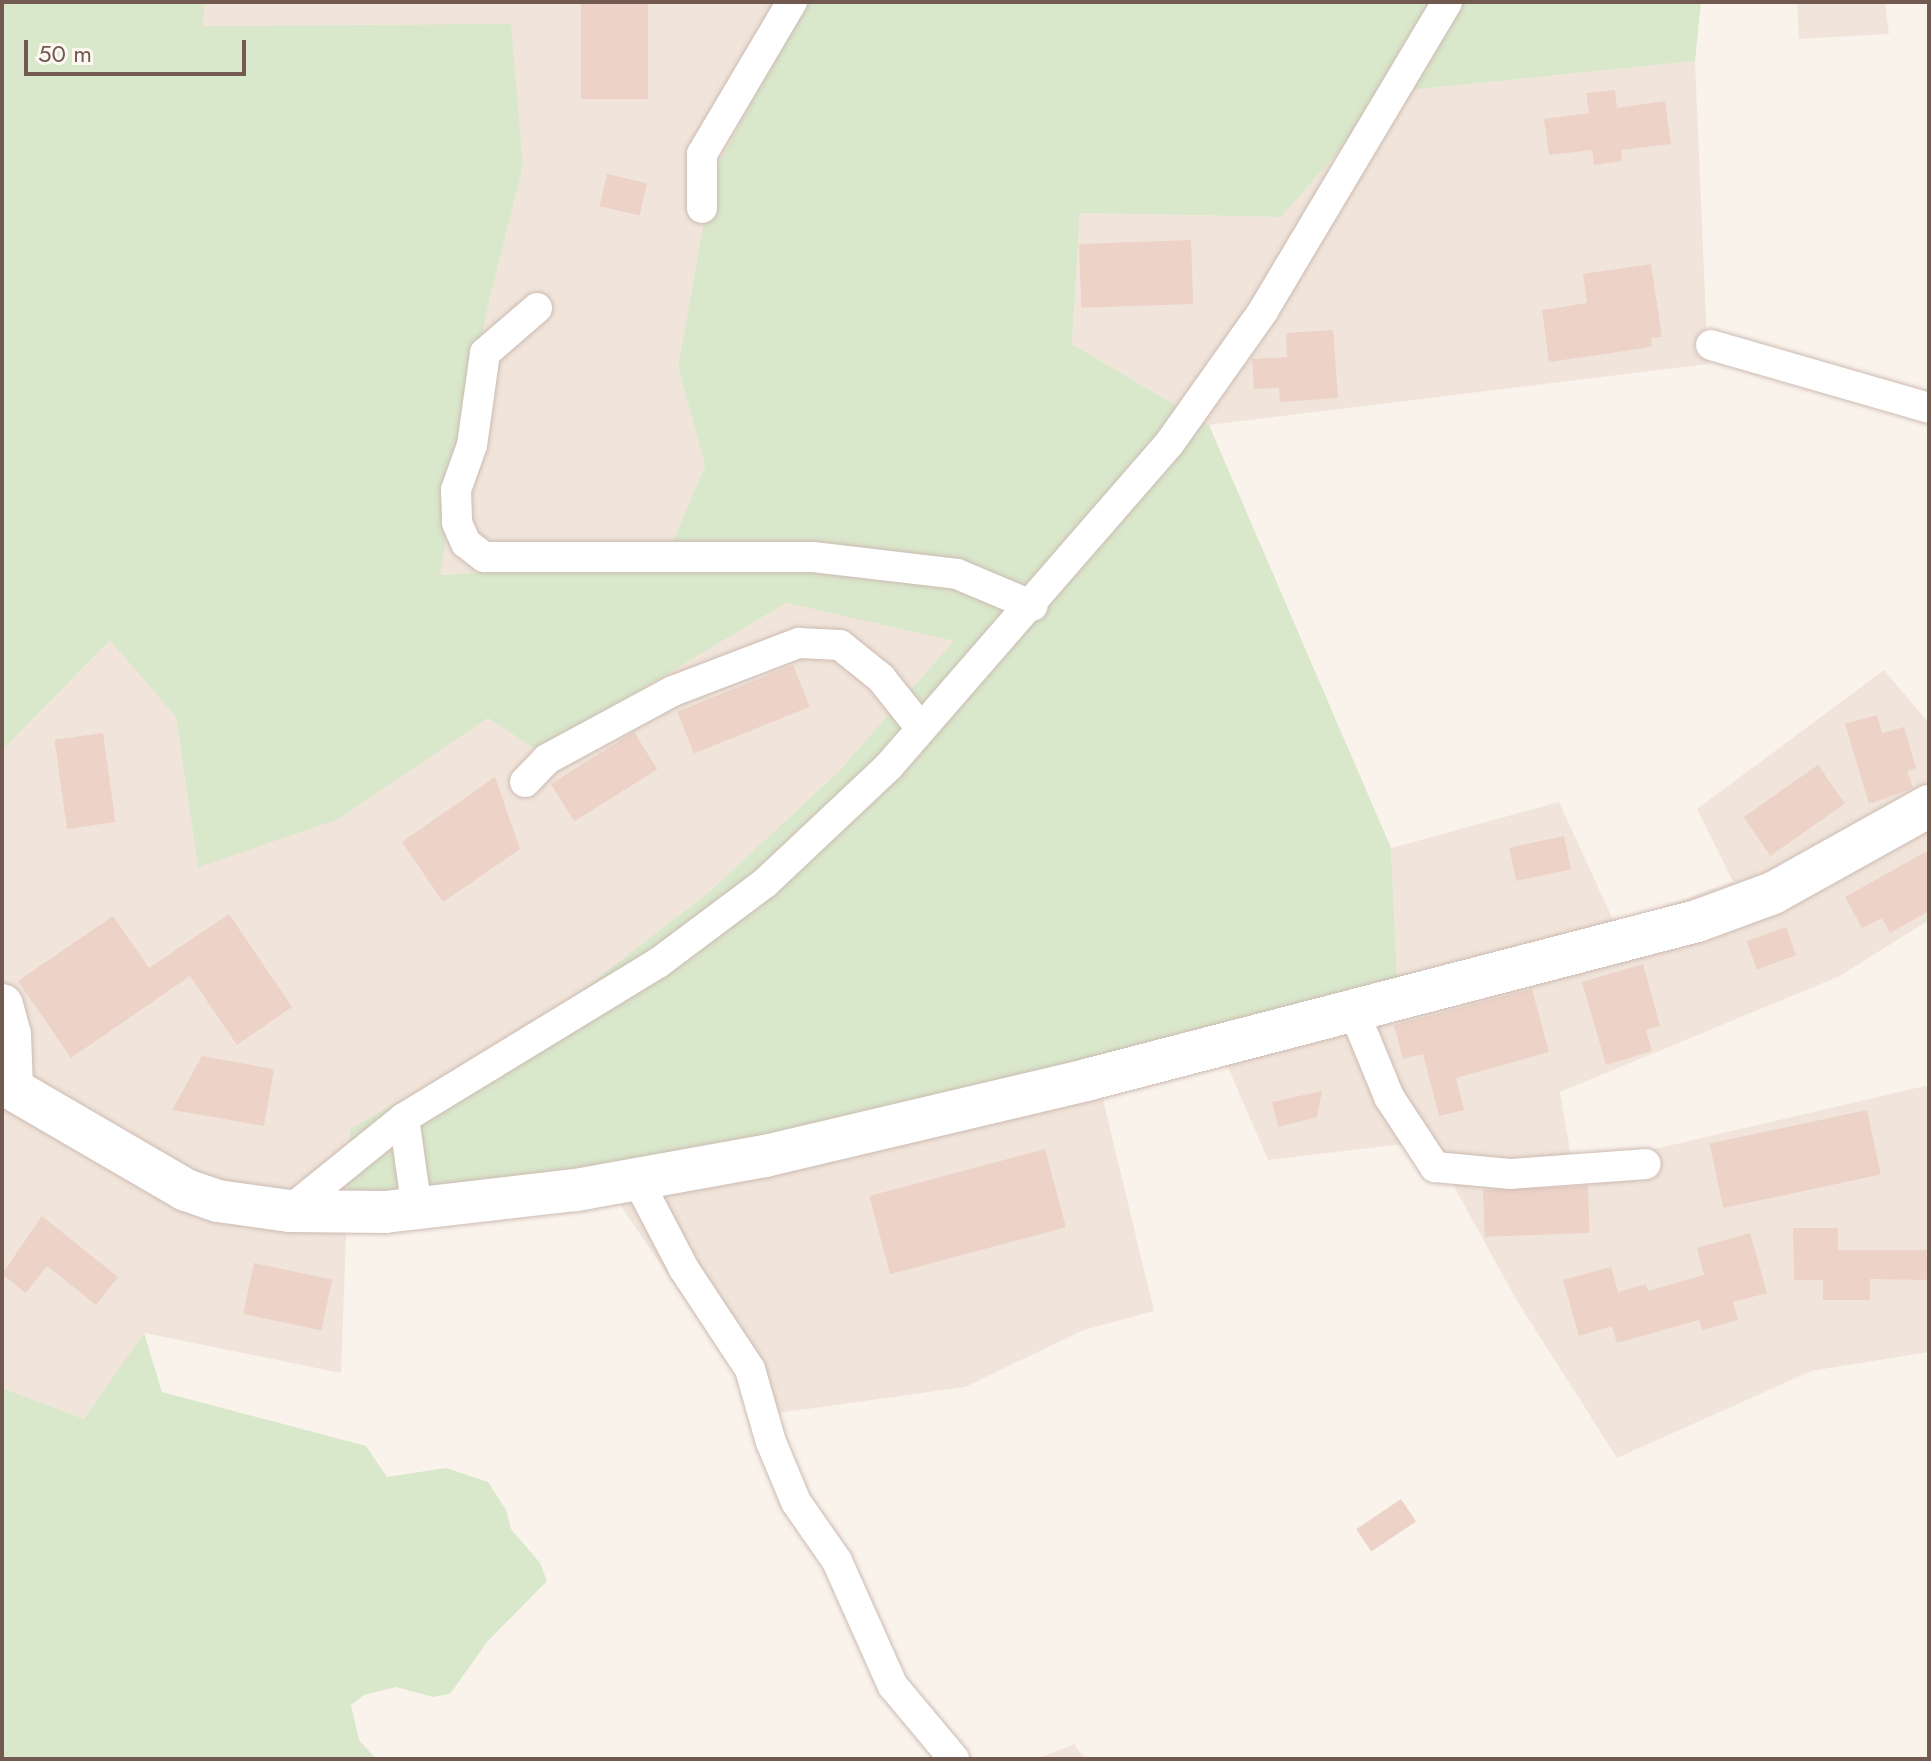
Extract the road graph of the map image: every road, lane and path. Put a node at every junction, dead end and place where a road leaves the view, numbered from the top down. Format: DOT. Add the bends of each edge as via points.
graph roads {
  1 [pos="792,2"];
  2 [pos="1447,2"];
  3 [pos="702,208"];
  4 [pos="537,308"];
  5 [pos="1711,345"];
  6 [pos="1929,408"];
  7 [pos="1033,606"];
  8 [pos="920,727"];
  9 [pos="525,782"];
  10 [pos="1929,806"];
  11 [pos="2,1005"];
  12 [pos="1355,1014"];
  13 [pos="7,1086"];
  14 [pos="404,1118"];
  15 [pos="1646,1164"];
  16 [pos="638,1181"];
  17 [pos="417,1209"];
  18 [pos="289,1211"];
  19 [pos="954,1759"];
  1 -- 3 [label="street" via="702,154"];
  2 -- 7 [label="street" via="1263,311 1169,444"];
  4 -- 7 [label="street" via="485,353 472,445 456,490 457,523 466,543 484,557 813,557 957,574"];
  5 -- 6 [label="street"];
  7 -- 8 [label="street"];
  8 -- 9 [label="street" via="881,678 840,645 799,643 673,691 547,759"];
  8 -- 14 [label="street" via="878,776 765,883 658,963"];
  10 -- 12 [label="street" via="1773,893 1697,921"];
  11 -- 13 [label="street" via="10,1034"];
  12 -- 15 [label="street" via="1389,1097 1435,1167 1510,1174"];
  12 -- 16 [label="street" via="765,1156"];
  13 -- 18 [label="street" via="186,1190 218,1201"];
  14 -- 17 [label="street"];
  14 -- 18 [label="street"];
  16 -- 17 [label="street"];
  16 -- 19 [label="street" via="684,1269 750,1369 796,1502 837,1561 893,1686"];
  17 -- 18 [label="street"];
}
